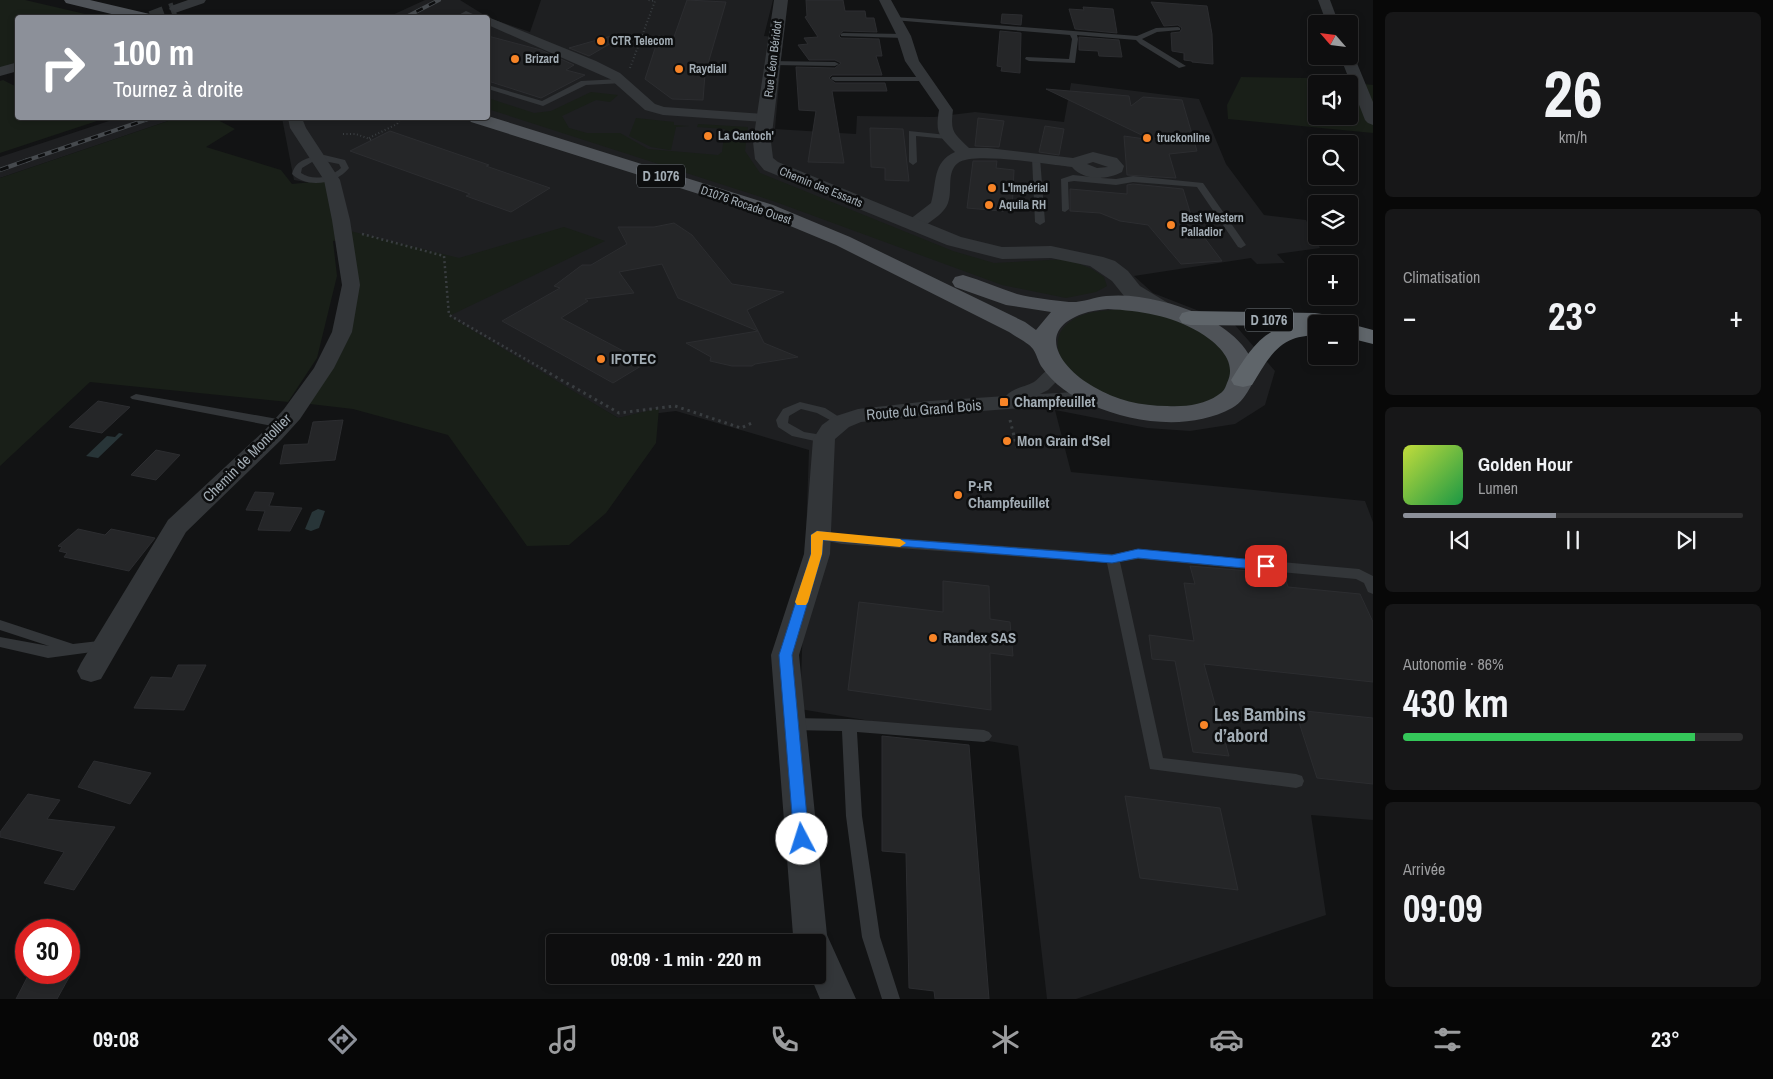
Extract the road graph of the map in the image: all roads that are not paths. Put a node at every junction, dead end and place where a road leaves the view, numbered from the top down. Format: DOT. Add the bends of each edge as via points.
graph roads {
  1 [pos="71,0"];
  2 [pos="200,0"];
  3 [pos="781,0"];
  4 [pos="885,0"];
  5 [pos="1324,0"];
  6 [pos="174,9"];
  7 [pos="136,15"];
  8 [pos="1330,15"];
  9 [pos="896,19"];
  10 [pos="490,22"];
  11 [pos="1178,29"];
  12 [pos="1073,33"];
  13 [pos="843,35"];
  14 [pos="904,36"];
  15 [pos="1138,38"];
  16 [pos="1029,59"];
  17 [pos="773,63"];
  18 [pos="835,64"];
  19 [pos="1351,65"];
  20 [pos="1182,66"];
  21 [pos="15,67"];
  22 [pos="0,72"];
  23 [pos="834,79"];
  24 [pos="923,79"];
  25 [pos="622,83"];
  26 [pos="490,88"];
  27 [pos="765,118"];
  28 [pos="296,120"];
  29 [pos="483,120"];
  30 [pos="1373,120"];
  31 [pos="947,137"];
  32 [pos="965,153"];
  33 [pos="1036,158"];
  34 [pos="913,162"];
  35 [pos="1096,176"];
  36 [pos="1065,209"];
  37 [pos="1040,222"];
  38 [pos="915,224"];
  39 [pos="843,241"];
  40 [pos="1241,245"];
  41 [pos="1120,276"];
  42 [pos="1108,302"];
  43 [pos="1160,308"];
  44 [pos="1073,309"];
  45 [pos="1190,318"];
  46 [pos="1308,320"];
  47 [pos="1358,326"];
  48 [pos="1308,329"];
  49 [pos="1373,329"];
  50 [pos="1358,333"];
  51 [pos="1373,336"];
  52 [pos="1043,345"];
  53 [pos="1056,372"];
  54 [pos="1243,380"];
  55 [pos="136,397"];
  56 [pos="1093,397"];
  57 [pos="1006,409"];
  58 [pos="283,424"];
  59 [pos="817,535"];
  60 [pos="1112,559"];
  61 [pos="1373,589"];
  62 [pos="0,626"];
  63 [pos="0,642"];
  64 [pos="107,645"];
  65 [pos="73,648"];
  66 [pos="92,671"];
  67 [pos="791,724"];
  68 [pos="849,725"];
  69 [pos="984,736"];
  70 [pos="1296,781"];
  71 [pos="810,934"];
  72 [pos="826,971"];
  73 [pos="838,999"];
  74 [pos="891,999"];
  1 -- 7 [label="main road"];
  2 -- 6 [label="street"];
  3 -- 17 [label="street, Rue Léon Béridot"];
  4 -- 9 [label="street"];
  5 -- 8 [label="street"];
  9 -- 12 [label="lane"];
  9 -- 14 [label="street"];
  10 -- 25 [label="street" via="591,64"];
  11 -- 15 [label="lane" via="1156,30"];
  12 -- 15 [label="lane"];
  12 -- 16 [label="lane" via="1072,61"];
  13 -- 14 [label="lane"];
  14 -- 24 [label="street" via="912,61"];
  15 -- 20 [label="lane"];
  17 -- 18 [label="lane"];
  17 -- 27 [label="street, Rue Léon Béridot"];
  19 -- 30 [label="street"];
  21 -- 22 [label="street"];
  23 -- 24 [label="lane"];
  24 -- 31 [label="street" via="946,110 943,129"];
  25 -- 26 [label="lane" via="584,84 543,104"];
  25 -- 27 [label="street" via="650,107 663,111"];
  27 -- 38 [label="street, Chemin des Essarts" via="762,153 771,166"];
  28 -- 58 [label="street, Chemin de Montollier" via="331,178 351,285 342,332 324,368"];
  29 -- 39 [label="main road, D1076 Rocade Ouest / D 1076" via="766,209"];
  31 -- 32 [label="street"];
  31 -- 34 [label="lane" via="912,133"];
  32 -- 33 [label="street"];
  32 -- 38 [label="street" via="948,163 938,206"];
  33 -- 35 [label="street" via="1078,163 1082,158 1093,157 1111,161 1116,166 1113,171"];
  33 -- 37 [label="lane"];
  35 -- 36 [label="lane" via="1064,182"];
  35 -- 40 [label="lane" via="1116,182 1136,179 1200,185"];
  38 -- 41 [label="street, Chemin des Essarts" via="982,250 1082,256 1107,266"];
  39 -- 44 [label="main road, D 1076" via="1006,298"];
  39 -- 52 [label="main road, D 1076" via="1017,327"];
  41 -- 42 [label="street" via="1115,295"];
  41 -- 43 [label="street, Chemin des Essarts" via="1132,291"];
  42 -- 43 [label="main road"];
  42 -- 44 [label="main road"];
  43 -- 45 [label="main road"];
  44 -- 52 [label="main road" via="1056,318 1045,330"];
  45 -- 46 [label="highway, D 1076"];
  45 -- 54 [label="main road" via="1232,346 1242,363"];
  47 -- 49 [label="highway, D 1076"];
  48 -- 54 [label="highway, D 1076" via="1296,330 1272,340"];
  50 -- 51 [label="highway"];
  52 -- 53 [label="main road"];
  53 -- 56 [label="main road"];
  53 -- 57 [label="street, Route du Grand Bois"];
  54 -- 56 [label="main road" via="1234,395 1216,407 1189,413 1124,408"];
  55 -- 58 [label="lane"];
  56 -- 57 [label="street, Route du Grand Bois"];
  57 -- 59 [label="street, Route du Grand Bois" via="897,411 858,416 832,431"];
  58 -- 64 [label="street, Chemin de Montollier" via="177,526"];
  59 -- 60 [label="lane"];
  59 -- 67 [label="street" via="816,554 785,655"];
  60 -- 61 [label="lane" via="1138,554 1358,574 1369,580"];
  60 -- 70 [label="lane" via="1156,764"];
  62 -- 65 [label="lane"];
  63 -- 65 [label="lane" via="48,652"];
  64 -- 65 [label="lane"];
  64 -- 66 [label="street, Chemin de Montollier"];
  67 -- 68 [label="lane"];
  67 -- 71 [label="street"];
  68 -- 69 [label="lane"];
  68 -- 74 [label="lane" via="854,816 871,937"];
  72 -- 73 [label="street"];
}
